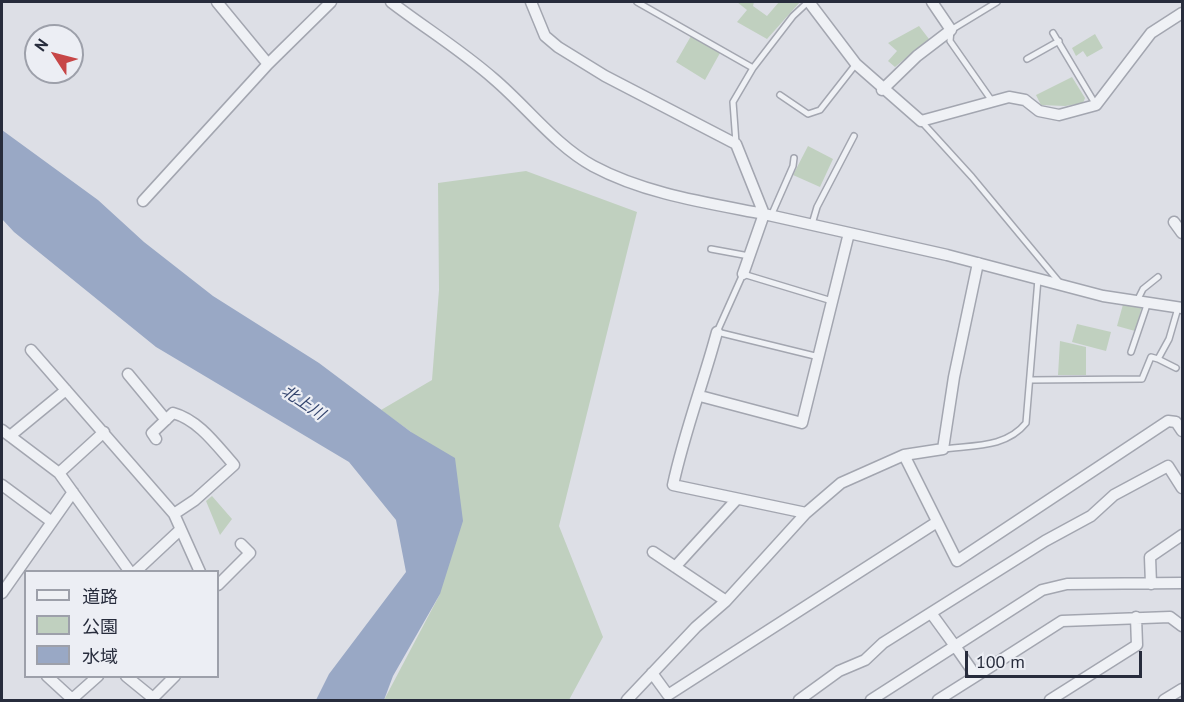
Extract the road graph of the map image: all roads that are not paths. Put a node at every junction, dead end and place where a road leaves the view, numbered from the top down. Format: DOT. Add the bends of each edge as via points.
graph roads {
  1 [pos="217,2"];
  2 [pos="331,2"];
  3 [pos="391,2"];
  4 [pos="531,2"];
  5 [pos="637,2"];
  6 [pos="809,2"];
  7 [pos="932,2"];
  8 [pos="998,2"];
  9 [pos="1182,13"];
  10 [pos="951,30"];
  11 [pos="1053,33"];
  12 [pos="1059,41"];
  13 [pos="1027,58"];
  14 [pos="268,64"];
  15 [pos="856,64"];
  16 [pos="753,68"];
  17 [pos="882,90"];
  18 [pos="780,95"];
  19 [pos="993,101"];
  20 [pos="1096,105"];
  21 [pos="921,121"];
  22 [pos="854,136"];
  23 [pos="736,144"];
  24 [pos="794,158"];
  25 [pos="143,201"];
  26 [pos="768,215"];
  27 [pos="1174,222"];
  28 [pos="811,226"];
  29 [pos="849,233"];
  30 [pos="1182,233"];
  31 [pos="711,249"];
  32 [pos="749,256"];
  33 [pos="978,263"];
  34 [pos="743,274"];
  35 [pos="1158,277"];
  36 [pos="1038,279"];
  37 [pos="1062,286"];
  38 [pos="1143,300"];
  39 [pos="832,301"];
  40 [pos="1181,307"];
  41 [pos="717,332"];
  42 [pos="30,350"];
  43 [pos="1131,352"];
  44 [pos="819,357"];
  45 [pos="1158,359"];
  46 [pos="1176,368"];
  47 [pos="128,374"];
  48 [pos="1030,380"];
  49 [pos="66,390"];
  50 [pos="700,396"];
  51 [pos="166,420"];
  52 [pos="1182,431"];
  53 [pos="104,432"];
  54 [pos="6,433"];
  55 [pos="156,439"];
  56 [pos="943,449"];
  57 [pos="904,455"];
  58 [pos="59,473"];
  59 [pos="2,485"];
  60 [pos="1182,488"];
  61 [pos="73,492"];
  62 [pos="737,499"];
  63 [pos="806,513"];
  64 [pos="174,514"];
  65 [pos="52,522"];
  66 [pos="937,522"];
  67 [pos="180,530"];
  68 [pos="1182,535"];
  69 [pos="242,544"];
  70 [pos="653,552"];
  71 [pos="675,567"];
  72 [pos="131,570"];
  73 [pos="134,570"];
  74 [pos="199,570"];
  75 [pos="1182,583"];
  76 [pos="219,584"];
  77 [pos="1151,584"];
  78 [pos="2,593"];
  79 [pos="726,602"];
  80 [pos="931,613"];
  81 [pos="1136,617"];
  82 [pos="1182,626"];
  83 [pos="955,646"];
  84 [pos="652,673"];
  85 [pos="976,676"];
  86 [pos="49,678"];
  87 [pos="96,678"];
  88 [pos="128,678"];
  89 [pos="173,678"];
  90 [pos="1182,688"];
  91 [pos="71,700"];
  92 [pos="627,700"];
  93 [pos="799,700"];
  94 [pos="871,700"];
  95 [pos="938,700"];
  96 [pos="1050,700"];
  97 [pos="1164,700"];
  1 -- 14 [label="street"];
  2 -- 14 [label="street"];
  3 -- 26 [label="street" via="451,44 524,106 567,150 593,166 627,181 697,201"];
  4 -- 23 [label="street" via="545,36 558,47"];
  5 -- 16 [label="lane"];
  6 -- 15 [label="street"];
  6 -- 16 [label="lane" via="793,16"];
  7 -- 10 [label="street"];
  8 -- 10 [label="lane"];
  9 -- 20 [label="street" via="1151,33"];
  10 -- 17 [label="street"];
  10 -- 19 [label="lane" via="950,41"];
  11 -- 12 [label="lane"];
  12 -- 13 [label="lane"];
  12 -- 20 [label="lane"];
  14 -- 25 [label="street"];
  15 -- 17 [label="street"];
  15 -- 18 [label="lane" via="820,110 808,114"];
  16 -- 23 [label="lane" via="733,102"];
  17 -- 21 [label="street"];
  19 -- 20 [label="street" via="1009,97 1025,100 1039,111 1059,114"];
  19 -- 21 [label="street"];
  21 -- 37 [label="lane"];
  22 -- 28 [label="lane"];
  23 -- 26 [label="street"];
  24 -- 26 [label="lane"];
  26 -- 28 [label="street"];
  26 -- 32 [label="street"];
  27 -- 30 [label="street"];
  28 -- 29 [label="street"];
  29 -- 33 [label="street"];
  29 -- 39 [label="street"];
  31 -- 32 [label="lane"];
  32 -- 34 [label="street"];
  33 -- 36 [label="street"];
  33 -- 56 [label="street"];
  34 -- 39 [label="lane"];
  34 -- 41 [label="lane"];
  35 -- 38 [label="lane" via="1143,290"];
  36 -- 37 [label="street"];
  36 -- 48 [label="lane"];
  37 -- 38 [label="street"];
  38 -- 40 [label="street"];
  38 -- 43 [label="lane"];
  39 -- 44 [label="street"];
  40 -- 45 [label="lane"];
  41 -- 44 [label="lane"];
  41 -- 50 [label="street"];
  42 -- 49 [label="street"];
  44 -- 50 [label="street" via="802,423"];
  45 -- 46 [label="lane"];
  45 -- 48 [label="lane" via="1151,357 1143,379"];
  47 -- 51 [label="street"];
  48 -- 56 [label="lane" via="1026,423 1018,433 1006,441"];
  49 -- 53 [label="street"];
  49 -- 54 [label="street"];
  50 -- 62 [label="street" via="683,438 673,485"];
  51 -- 55 [label="street" via="152,433"];
  51 -- 64 [label="street" via="173,413 182,416 205,433 234,465"];
  52 -- 66 [label="street" via="1176,422 1168,421 957,561"];
  53 -- 58 [label="street"];
  53 -- 64 [label="street"];
  54 -- 58 [label="street"];
  56 -- 57 [label="street"];
  57 -- 63 [label="street" via="841,483"];
  57 -- 66 [label="street"];
  58 -- 61 [label="street"];
  59 -- 65 [label="street"];
  60 -- 80 [label="street" via="1168,466 1114,495 1091,516"];
  61 -- 65 [label="street"];
  61 -- 72 [label="street"];
  62 -- 63 [label="street"];
  62 -- 71 [label="street"];
  63 -- 79 [label="street"];
  64 -- 67 [label="street"];
  65 -- 78 [label="street"];
  66 -- 84 [label="street" via="668,695"];
  67 -- 73 [label="street"];
  67 -- 74 [label="street"];
  68 -- 77 [label="street" via="1150,557"];
  69 -- 76 [label="street" via="250,553"];
  70 -- 71 [label="street"];
  71 -- 79 [label="street"];
  75 -- 77 [label="street"];
  77 -- 83 [label="street" via="1066,584 1042,590"];
  79 -- 84 [label="street"];
  80 -- 83 [label="street"];
  80 -- 93 [label="street"];
  81 -- 82 [label="street" via="1170,616"];
  81 -- 85 [label="street" via="1062,621"];
  81 -- 96 [label="street" via="1137,645"];
  83 -- 85 [label="street"];
  83 -- 94 [label="street"];
  84 -- 92 [label="street"];
  85 -- 95 [label="street"];
  86 -- 91 [label="street"];
  87 -- 91 [label="street"];
  88 -- 89 [label="street" via="153,698"];
  90 -- 97 [label="street"];
}
